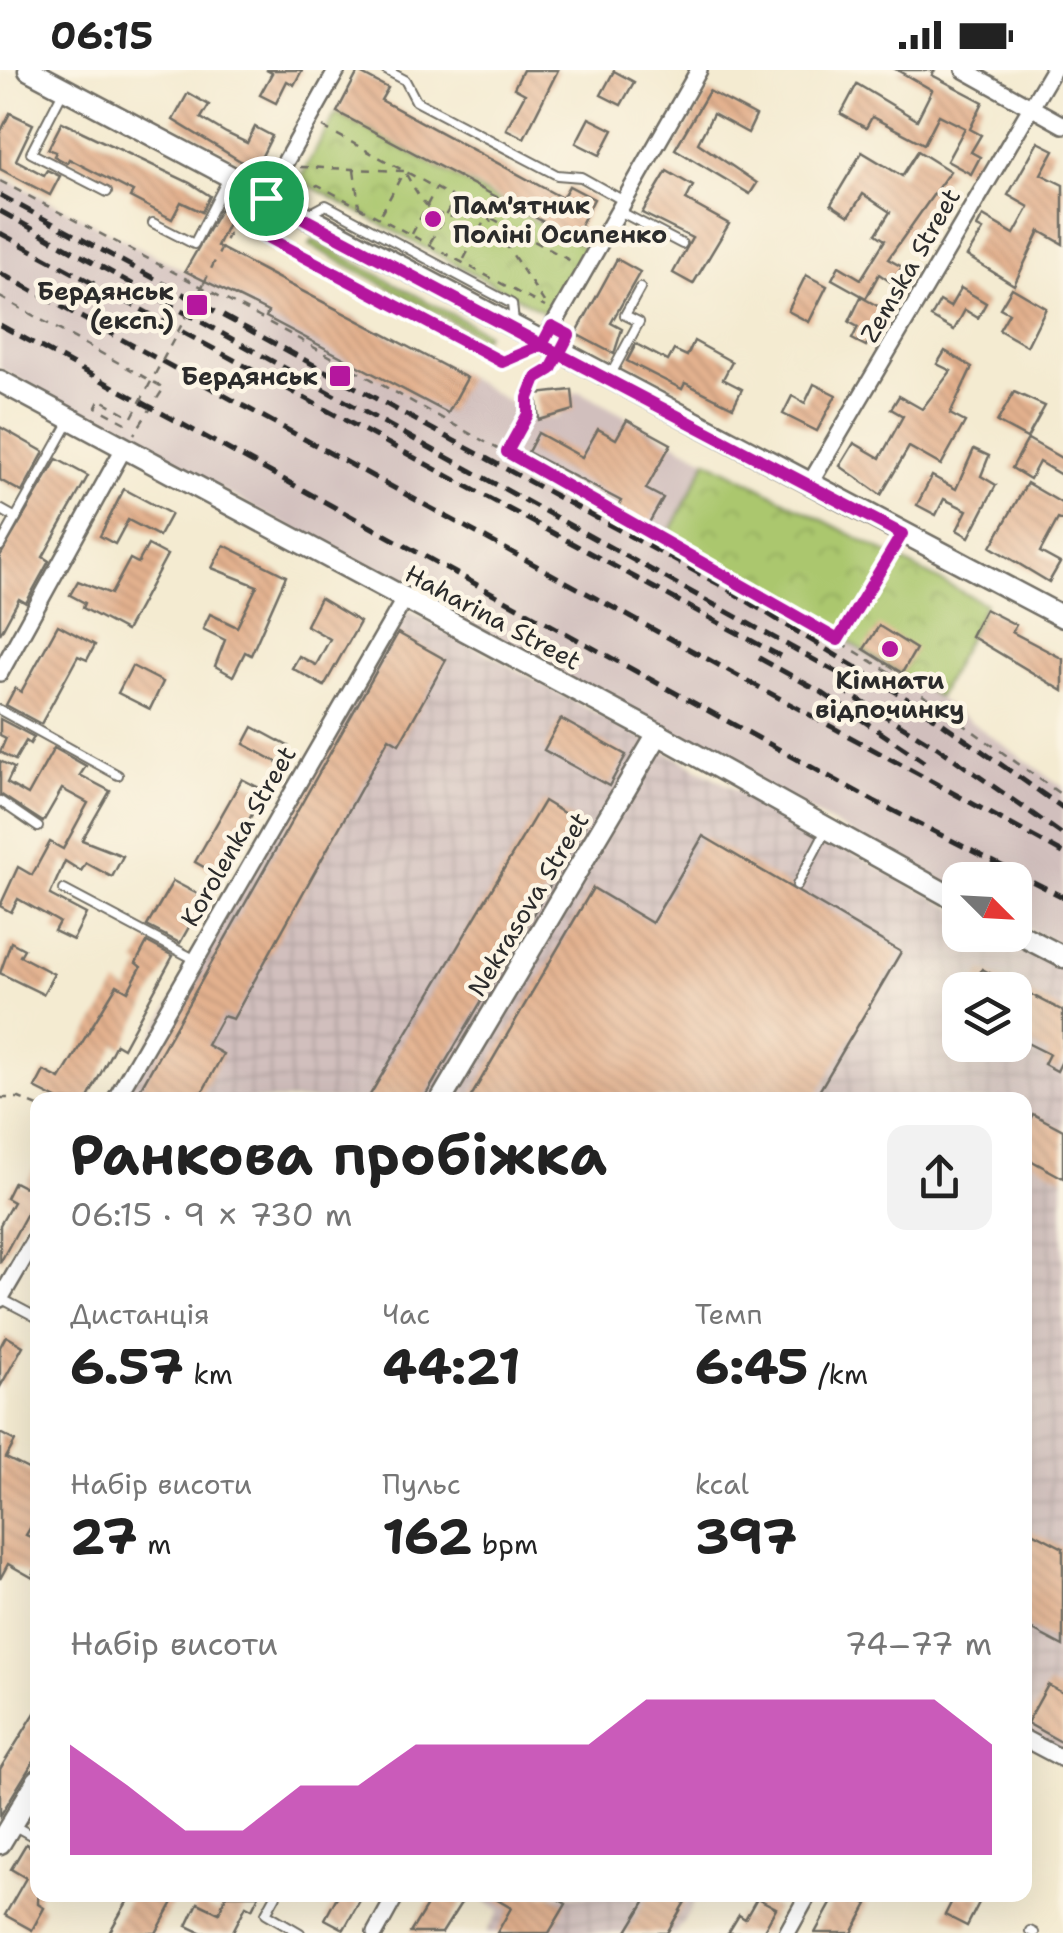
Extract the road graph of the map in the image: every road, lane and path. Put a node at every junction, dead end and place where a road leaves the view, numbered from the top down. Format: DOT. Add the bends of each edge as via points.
graph roads {
  1 [pos="29,70"];
  2 [pos="337,70"];
  3 [pos="386,70"];
  4 [pos="410,70"];
  5 [pos="700,70"];
  6 [pos="964,70"];
  7 [pos="1053,70"];
  8 [pos="405,80"];
  9 [pos="64,89"];
  10 [pos="1032,107"];
  11 [pos="309,120"];
  12 [pos="1063,124"];
  13 [pos="307,154"];
  14 [pos="354,170"];
  15 [pos="404,171"];
  16 [pos="228,178"];
  17 [pos="0,181"];
  18 [pos="436,188"];
  19 [pos="106,192"];
  20 [pos="266,198"];
  21 [pos="454,198"];
  22 [pos="622,206"];
  23 [pos="360,207"];
  24 [pos="426,209"];
  25 [pos="487,216"];
  26 [pos="380,218"];
  27 [pos="444,218"];
  28 [pos="153,223"];
  29 [pos="228,234"];
  30 [pos="412,235"];
  31 [pos="430,244"];
  32 [pos="682,244"];
  33 [pos="462,262"];
  34 [pos="586,268"];
  35 [pos="640,288"];
  36 [pos="0,298"];
  37 [pos="548,308"];
  38 [pos="550,349"];
  39 [pos="608,380"];
  40 [pos="0,381"];
  41 [pos="71,419"];
  42 [pos="126,423"];
  43 [pos="124,448"];
  44 [pos="507,452"];
  45 [pos="809,485"];
  46 [pos="0,508"];
  47 [pos="16,518"];
  48 [pos="902,534"];
  49 [pos="0,546"];
  50 [pos="405,598"];
  51 [pos="1063,617"];
  52 [pos="838,640"];
  53 [pos="0,672"];
  54 [pos="0,710"];
  55 [pos="658,734"];
  56 [pos="118,775"];
  57 [pos="1063,796"];
  58 [pos="0,801"];
  59 [pos="38,827"];
  60 [pos="827,829"];
  61 [pos="796,885"];
  62 [pos="64,890"];
  63 [pos="942,892"];
  64 [pos="1032,941"];
  65 [pos="1063,957"];
  66 [pos="196,960"];
  67 [pos="120,1092"];
  68 [pos="446,1092"];
  69 [pos="0,1098"];
  70 [pos="30,1103"];
  71 [pos="30,1247"];
  72 [pos="0,1298"];
  73 [pos="30,1314"];
  74 [pos="1032,1743"];
  75 [pos="1063,1759"];
  76 [pos="30,1793"];
  77 [pos="11,1824"];
  78 [pos="30,1835"];
  79 [pos="0,1843"];
  80 [pos="272,1902"];
  81 [pos="393,1902"];
  82 [pos="804,1902"];
  83 [pos="381,1931"];
  84 [pos="300,1933"];
  85 [pos="787,1933"];
  1 -- 9 [label="street"];
  2 -- 11 [label="street"];
  3 -- 8 [label="lane"];
  4 -- 8 [label="lane"];
  5 -- 22 [label="street"];
  6 -- 10 [label="street"];
  7 -- 10 [label="street, Zemska Street"];
  8 -- 22 [label="lane" via="416,101 557,175 581,177"];
  9 -- 16 [label="street"];
  9 -- 19 [label="lane" via="30,153"];
  10 -- 12 [label="street"];
  10 -- 45 [label="street, Zemska Street"];
  11 -- 15 [label="path"];
  11 -- 20 [label="street"];
  13 -- 14 [label="path" via="300,168"];
  14 -- 15 [label="path"];
  14 -- 23 [label="path"];
  15 -- 18 [label="path"];
  15 -- 24 [label="path"];
  15 -- 26 [label="path"];
  16 -- 20 [label="street"];
  16 -- 28 [label="lane" via="194,244"];
  17 -- 44 [label="path"];
  18 -- 21 [label="path"];
  18 -- 24 [label="path"];
  20 -- 38 [label="street"];
  20 -- 38 [label="lane" via="265,236 502,362"];
  21 -- 25 [label="path"];
  21 -- 27 [label="path"];
  22 -- 32 [label="lane"];
  22 -- 34 [label="street"];
  24 -- 27 [label="path"];
  24 -- 30 [label="path"];
  25 -- 27 [label="path"];
  25 -- 33 [label="path"];
  25 -- 34 [label="path"];
  25 -- 37 [label="path"];
  27 -- 31 [label="path"];
  29 -- 42 [label="path, bridge" via="132,417 100,399 96,407"];
  34 -- 38 [label="street"];
  35 -- 39 [label="lane" via="625,315 638,322"];
  36 -- 43 [label="path" via="164,388"];
  38 -- 39 [label="street"];
  38 -- 44 [label="path" via="551,369 536,378 528,414"];
  39 -- 45 [label="street"];
  40 -- 41 [label="street, Haharina Street"];
  41 -- 43 [label="street, Haharina Street"];
  41 -- 47 [label="lane"];
  43 -- 50 [label="street, Haharina Street"];
  43 -- 53 [label="street"];
  44 -- 52 [label="path"];
  45 -- 48 [label="street"];
  46 -- 47 [label="lane"];
  47 -- 49 [label="lane"];
  48 -- 51 [label="street"];
  48 -- 52 [label="path"];
  50 -- 55 [label="street, Haharina Street"];
  50 -- 66 [label="street, Korolenka Street"];
  52 -- 57 [label="path"];
  54 -- 56 [label="lane"];
  55 -- 60 [label="street, Haharina Street"];
  55 -- 68 [label="street, Nekrasova Street"];
  58 -- 59 [label="lane"];
  60 -- 61 [label="lane"];
  60 -- 63 [label="street, Haharina Street"];
  62 -- 66 [label="lane"];
  64 -- 65 [label="street"];
  66 -- 67 [label="street, Korolenka Street"];
  69 -- 70 [label="path"];
  71 -- 72 [label="street"];
  72 -- 73 [label="lane"];
  74 -- 75 [label="street"];
  76 -- 77 [label="street"];
  77 -- 78 [label="lane"];
  77 -- 79 [label="street"];
  80 -- 84 [label="lane" via="266,1914"];
  81 -- 83 [label="street"];
  82 -- 85 [label="street"];
}
